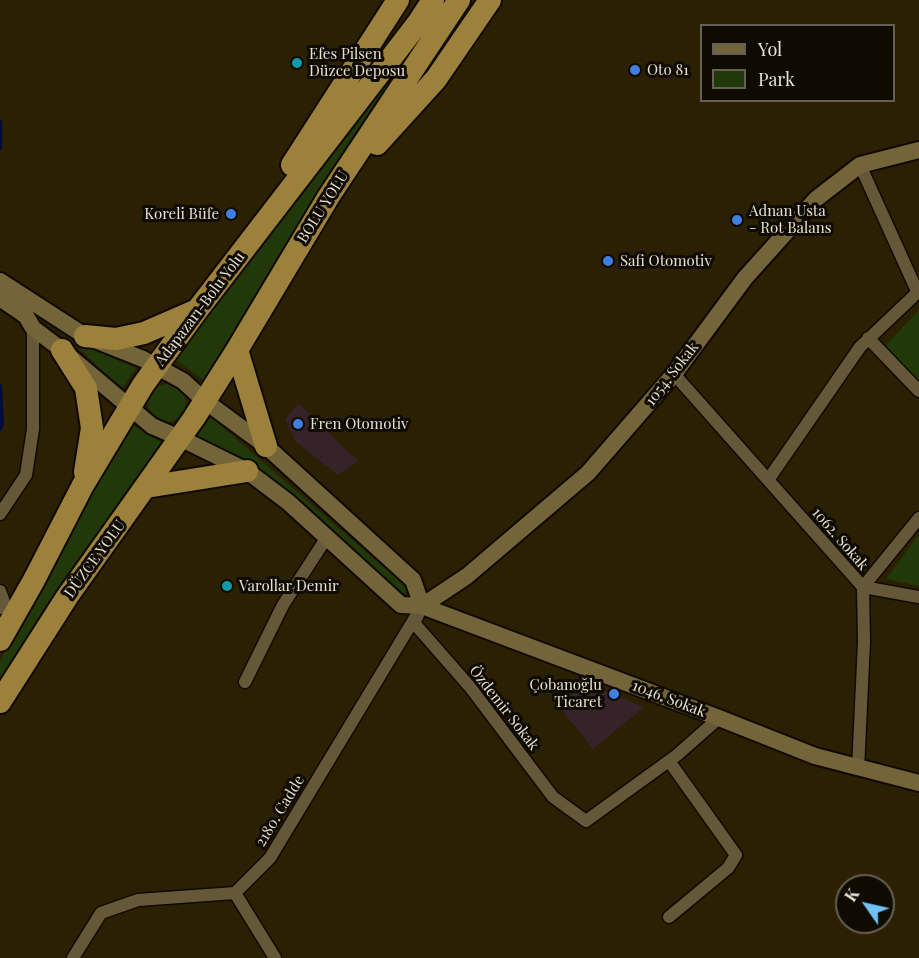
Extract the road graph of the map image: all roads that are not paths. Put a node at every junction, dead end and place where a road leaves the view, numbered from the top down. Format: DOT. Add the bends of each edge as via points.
graph roads {
  1 [pos="398,0"];
  2 [pos="433,0"];
  3 [pos="459,0"];
  4 [pos="490,0"];
  5 [pos="919,150"];
  6 [pos="860,165"];
  7 [pos="329,196"];
  8 [pos="249,243"];
  9 [pos="0,281"];
  10 [pos="918,291"];
  11 [pos="0,298"];
  12 [pos="198,309"];
  13 [pos="30,322"];
  14 [pos="85,336"];
  15 [pos="868,338"];
  16 [pos="62,350"];
  17 [pos="237,350"];
  18 [pos="157,367"];
  19 [pos="674,374"];
  20 [pos="919,392"];
  21 [pos="130,407"];
  22 [pos="199,410"];
  23 [pos="180,438"];
  24 [pos="266,446"];
  25 [pos="247,471"];
  26 [pos="768,480"];
  27 [pos="83,485"];
  28 [pos="146,487"];
  29 [pos="0,514"];
  30 [pos="919,518"];
  31 [pos="327,537"];
  32 [pos="863,587"];
  33 [pos="0,591"];
  34 [pos="919,597"];
  35 [pos="422,606"];
  36 [pos="0,608"];
  37 [pos="0,640"];
  38 [pos="245,682"];
  39 [pos="0,702"];
  40 [pos="718,718"];
  41 [pos="669,762"];
  42 [pos="858,769"];
  43 [pos="919,783"];
  44 [pos="236,893"];
  45 [pos="669,917"];
  46 [pos="73,958"];
  47 [pos="275,958"];
  1 -- 8 [label="highway" via="291,167"];
  2 -- 8 [label="highway, Adapazarı-Bolu Yolu"];
  3 -- 7 [label="highway, BOLU YOLU"];
  4 -- 7 [label="highway" via="436,79"];
  5 -- 6 [label="main road, 1054. Sokak"];
  6 -- 10 [label="street"];
  6 -- 19 [label="main road, 1054. Sokak" via="816,199 745,278"];
  7 -- 17 [label="highway, BOLU YOLU"];
  8 -- 12 [label="highway, Adapazarı-Bolu Yolu"];
  9 -- 14 [label="main road"];
  10 -- 15 [label="street"];
  11 -- 13 [label="main road, 1046. Sokak"];
  12 -- 14 [label="highway" via="144,333 116,339"];
  12 -- 18 [label="highway, Adapazarı-Bolu Yolu"];
  13 -- 16 [label="main road, 1046. Sokak"];
  13 -- 29 [label="street" via="33,429 26,475"];
  14 -- 18 [label="main road"];
  15 -- 20 [label="street"];
  15 -- 26 [label="street"];
  16 -- 21 [label="main road, 1046. Sokak"];
  16 -- 27 [label="highway" via="86,388 92,428"];
  17 -- 22 [label="highway, BOLU YOLU"];
  17 -- 24 [label="highway"];
  18 -- 21 [label="highway, Adapazarı-Bolu Yolu"];
  18 -- 22 [label="main road" via="183,381"];
  19 -- 26 [label="street, 1062. Sokak"];
  19 -- 35 [label="main road, 1054. Sokak" via="588,473 467,576"];
  21 -- 23 [label="main road, 1046. Sokak" via="152,426"];
  21 -- 27 [label="highway, Adapazarı-Bolu Yolu"];
  22 -- 23 [label="highway, DÜZCE YOLU"];
  22 -- 24 [label="main road"];
  23 -- 25 [label="main road, 1046. Sokak"];
  23 -- 28 [label="highway, DÜZCE YOLU"];
  24 -- 35 [label="main road" via="413,580"];
  25 -- 28 [label="highway"];
  25 -- 31 [label="main road, 1046. Sokak"];
  26 -- 32 [label="street, 1062. Sokak"];
  27 -- 37 [label="highway, Adapazarı-Bolu Yolu"];
  28 -- 39 [label="highway, DÜZCE YOLU" via="67,597"];
  30 -- 32 [label="street"];
  31 -- 35 [label="main road, 1046. Sokak" via="402,605"];
  31 -- 38 [label="street" via="283,604"];
  32 -- 34 [label="street"];
  32 -- 42 [label="street, 1062. Sokak"];
  33 -- 36 [label="street" via="4,602"];
  35 -- 40 [label="main road, 1046. Sokak"];
  35 -- 41 [label="street, Özdemir Sokak" via="414,623 470,687 553,797 586,821"];
  35 -- 44 [label="street, 2180. Cadde" via="270,858"];
  40 -- 41 [label="street"];
  40 -- 42 [label="main road, 1046. Sokak"];
  41 -- 45 [label="street" via="736,855 728,868"];
  42 -- 43 [label="main road, 1046. Sokak"];
  44 -- 46 [label="street" via="138,900 101,913"];
  44 -- 47 [label="street"];
}
